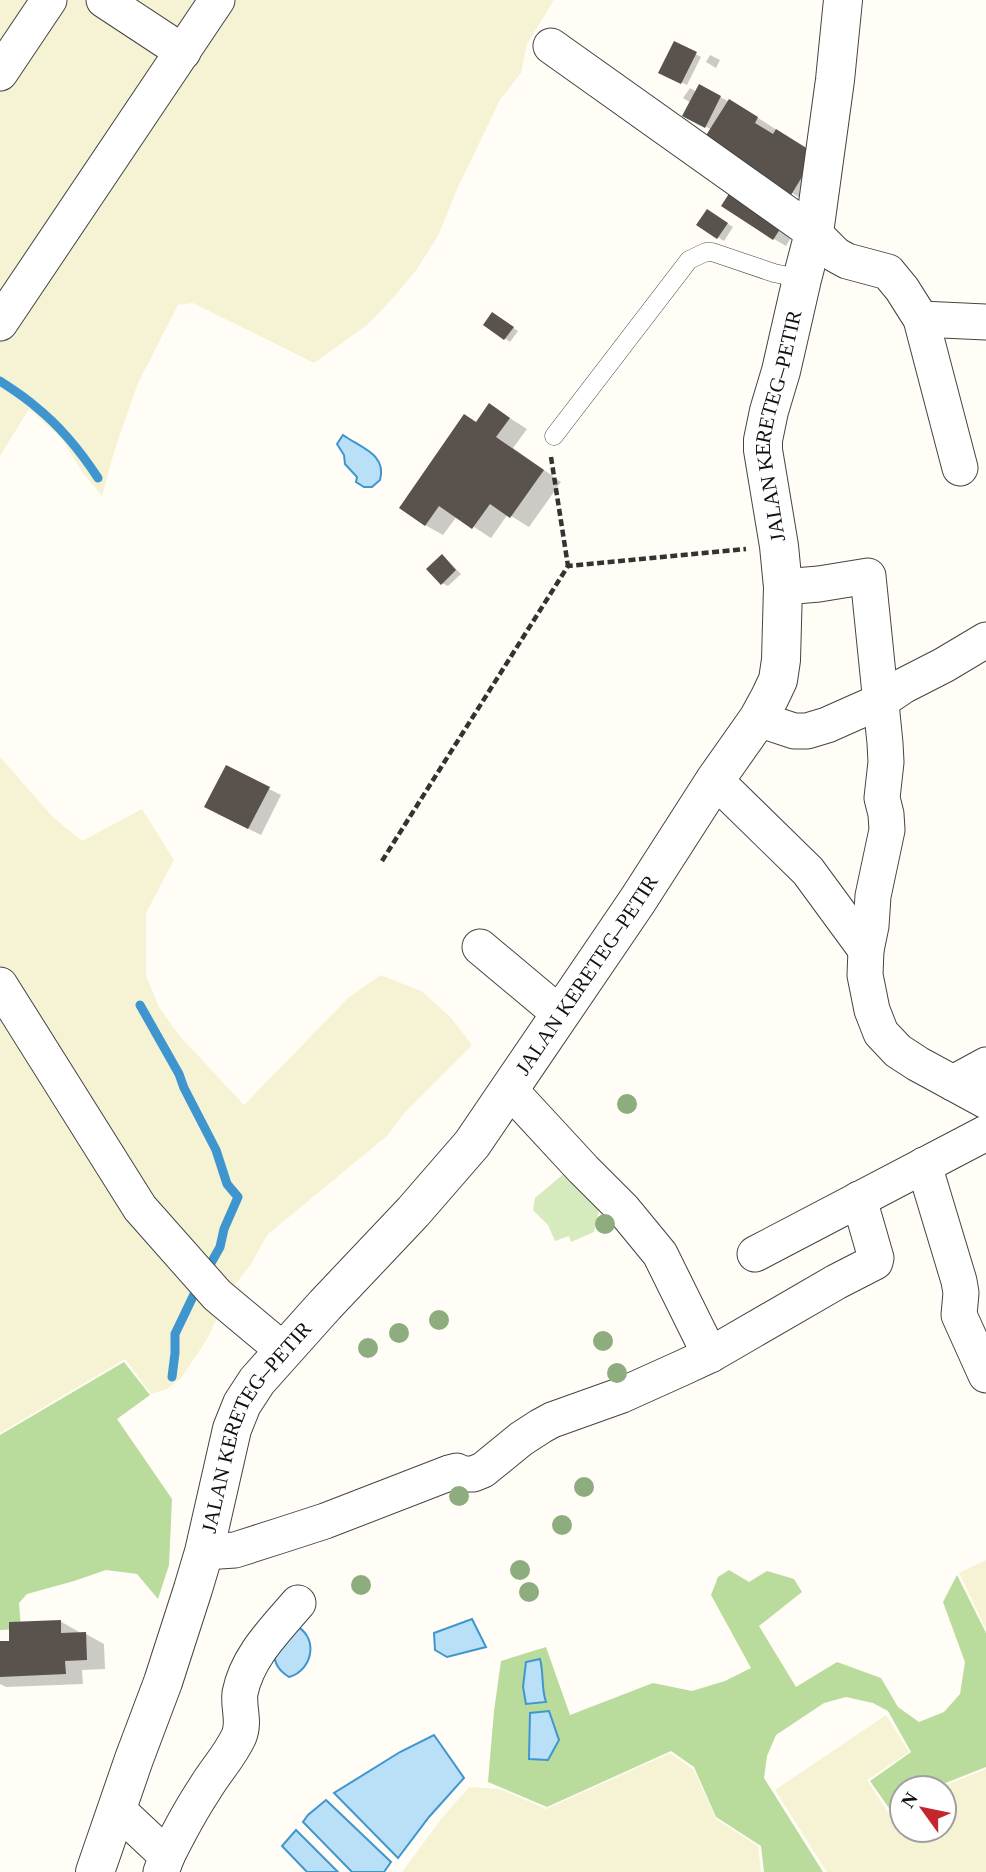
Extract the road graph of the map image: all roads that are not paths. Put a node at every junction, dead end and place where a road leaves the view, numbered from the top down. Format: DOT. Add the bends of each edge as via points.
graph roads {
  1 [pos="48,0"];
  2 [pos="104,0"];
  3 [pos="217,0"];
  4 [pos="843,0"];
  5 [pos="551,46"];
  6 [pos="183,52"];
  7 [pos="0,73"];
  8 [pos="814,233"];
  9 [pos="802,279"];
  10 [pos="921,319"];
  11 [pos="986,322"];
  12 [pos="0,323"];
  13 [pos="554,436"];
  14 [pos="960,468"];
  15 [pos="783,587"];
  16 [pos="986,640"];
  17 [pos="881,701"];
  18 [pos="758,719"];
  19 [pos="715,780"];
  20 [pos="480,947"];
  21 [pos="866,950"];
  22 [pos="0,985"];
  23 [pos="560,1014"];
  24 [pos="986,1065"];
  25 [pos="953,1083"];
  26 [pos="509,1088"];
  27 [pos="986,1101"];
  28 [pos="986,1133"];
  29 [pos="925,1165"];
  30 [pos="859,1199"];
  31 [pos="755,1254"];
  32 [pos="284,1351"];
  33 [pos="710,1354"];
  34 [pos="986,1375"];
  35 [pos="204,1552"];
  36 [pos="298,1603"];
  37 [pos="117,1809"];
  38 [pos="164,1864"];
  39 [pos="95,1872"];
  1 -- 7 [label="street"];
  2 -- 6 [label="street"];
  3 -- 6 [label="street"];
  4 -- 8 [label="street, JALAN KERETEG–PETIR"];
  5 -- 8 [label="street"];
  6 -- 12 [label="street"];
  8 -- 9 [label="street, JALAN KERETEG–PETIR"];
  8 -- 10 [label="street" via="847,261 888,272"];
  9 -- 13 [label="lane" via="712,252 689,260"];
  9 -- 15 [label="street, JALAN KERETEG–PETIR" via="763,440"];
  10 -- 11 [label="street"];
  10 -- 14 [label="street"];
  15 -- 17 [label="street" via="868,576"];
  15 -- 18 [label="street, JALAN KERETEG–PETIR" via="778,680"];
  16 -- 17 [label="street"];
  17 -- 18 [label="street" via="807,731 782,729"];
  17 -- 21 [label="street" via="887,830"];
  18 -- 19 [label="street, JALAN KERETEG–PETIR"];
  19 -- 21 [label="street" via="808,871"];
  19 -- 23 [label="street, JALAN KERETEG–PETIR"];
  20 -- 23 [label="street"];
  21 -- 25 [label="street" via="865,975 881,1033 898,1051"];
  22 -- 32 [label="street" via="140,1208 217,1295"];
  23 -- 26 [label="street, JALAN KERETEG–PETIR"];
  24 -- 25 [label="street"];
  25 -- 27 [label="street"];
  26 -- 32 [label="street, JALAN KERETEG–PETIR" via="448,1173"];
  26 -- 33 [label="street" via="660,1254"];
  28 -- 29 [label="street"];
  29 -- 30 [label="street"];
  29 -- 34 [label="street" via="960,1281 959,1315"];
  30 -- 31 [label="street"];
  30 -- 33 [label="street" via="875,1262"];
  32 -- 35 [label="street, JALAN KERETEG–PETIR" via="257,1381 237,1415"];
  33 -- 35 [label="street" via="649,1384 552,1420 473,1474 449,1473 326,1521 235,1550"];
  35 -- 37 [label="street, JALAN KERETEG–PETIR"];
  36 -- 38 [label="street" via="253,1659 240,1692 243,1725 239,1736 204,1788"];
  37 -- 38 [label="street"];
  37 -- 39 [label="street, JALAN KERETEG–PETIR"];
}
